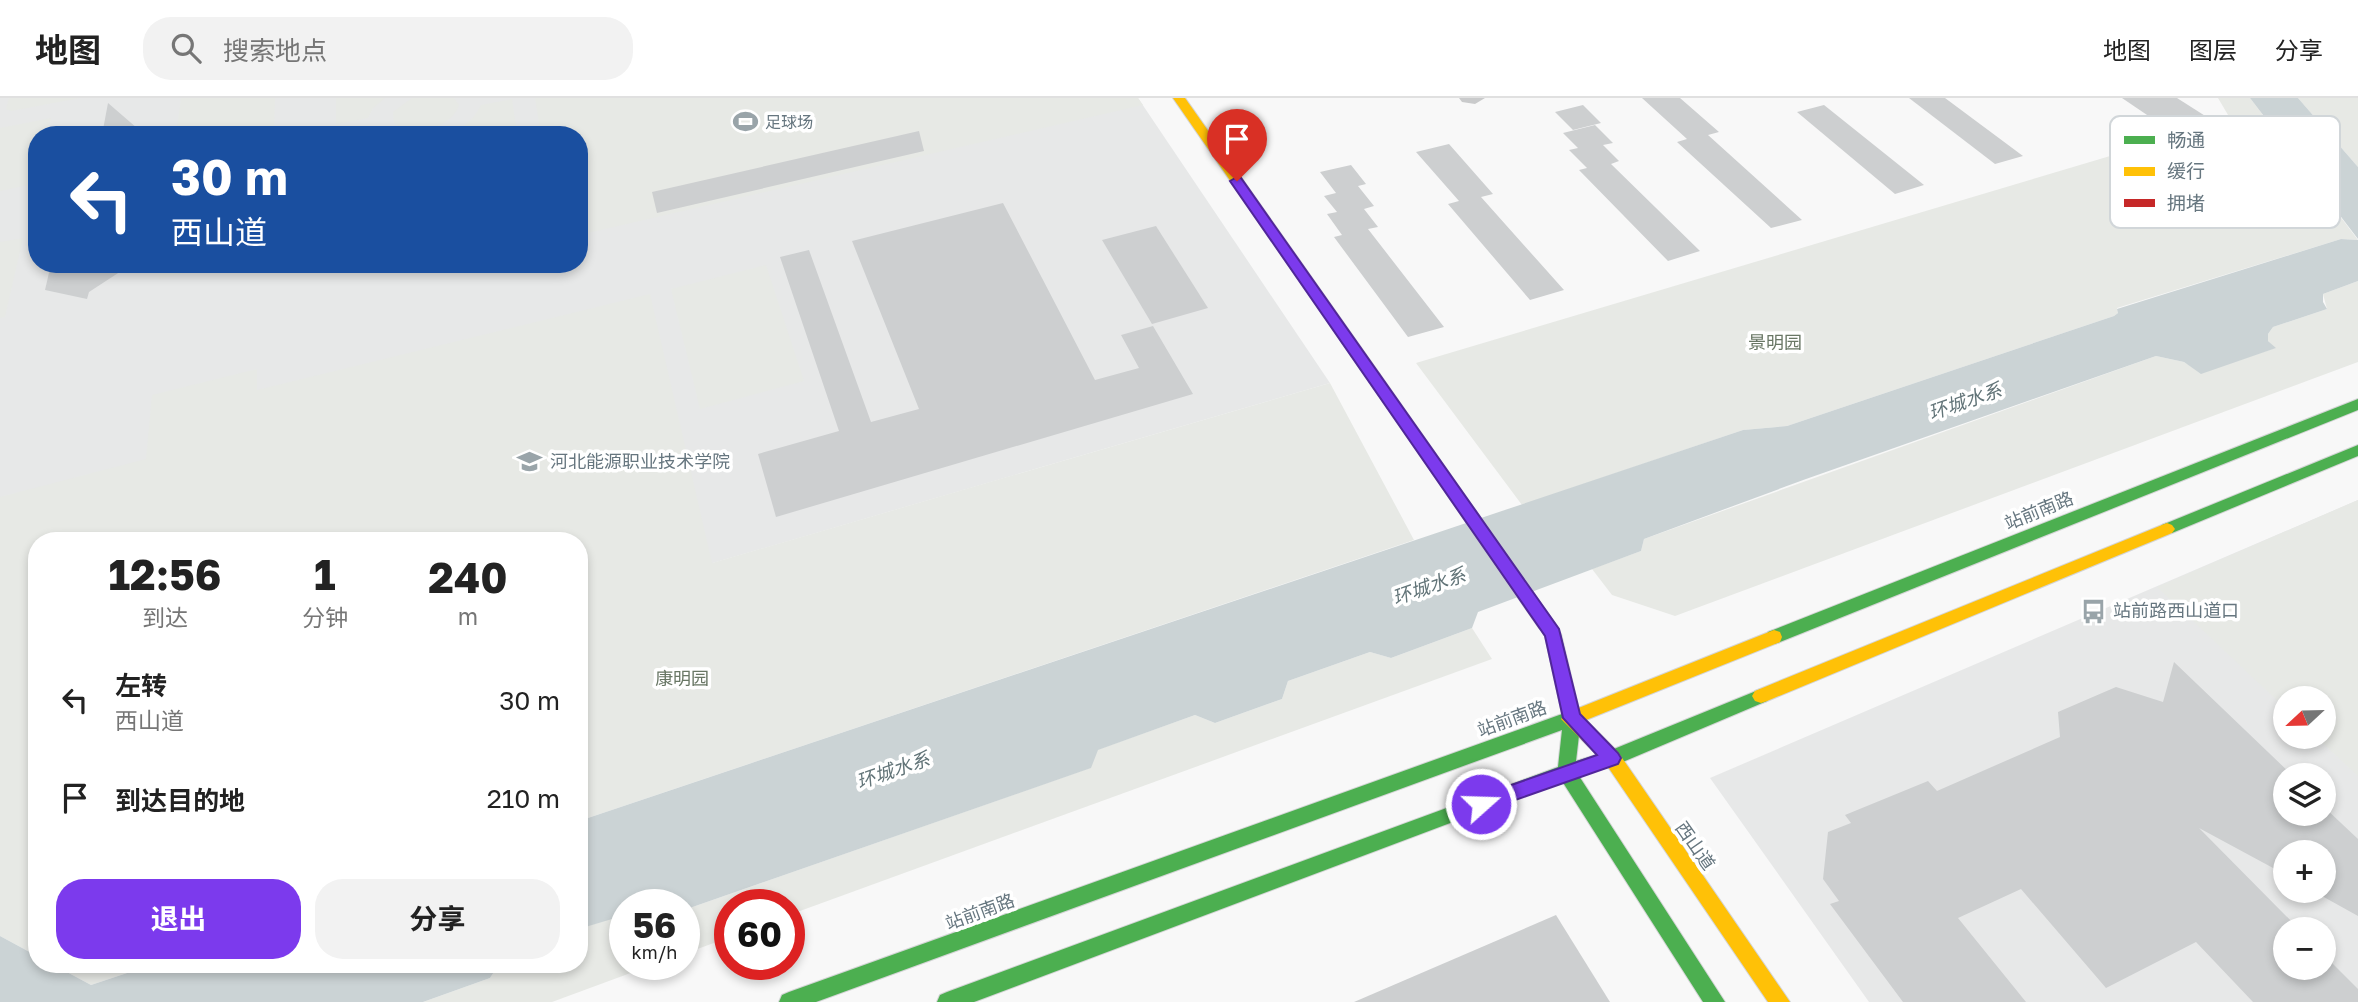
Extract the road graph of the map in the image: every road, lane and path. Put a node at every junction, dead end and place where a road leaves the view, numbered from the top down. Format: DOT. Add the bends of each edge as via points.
graph roads {
  1 [pos="1179,98"];
  2 [pos="2358,404"];
  3 [pos="2358,450"];
  4 [pos="1572,718"];
  5 [pos="1612,758"];
  6 [pos="1566,772"];
  7 [pos="789,1002"];
  8 [pos="947,1002"];
  9 [pos="1715,1002"];
  10 [pos="1780,1002"];
  1 -- 4 [label="main road" via="1553,634"];
  2 -- 4 [label="main road, 站前南路"];
  3 -- 5 [label="main road"];
  4 -- 5 [label="main road, 西山道"];
  4 -- 6 [label="main road"];
  4 -- 7 [label="main road, 站前南路"];
  5 -- 6 [label="main road"];
  5 -- 10 [label="main road, 西山道"];
  6 -- 8 [label="main road"];
  6 -- 9 [label="main road"];
}
